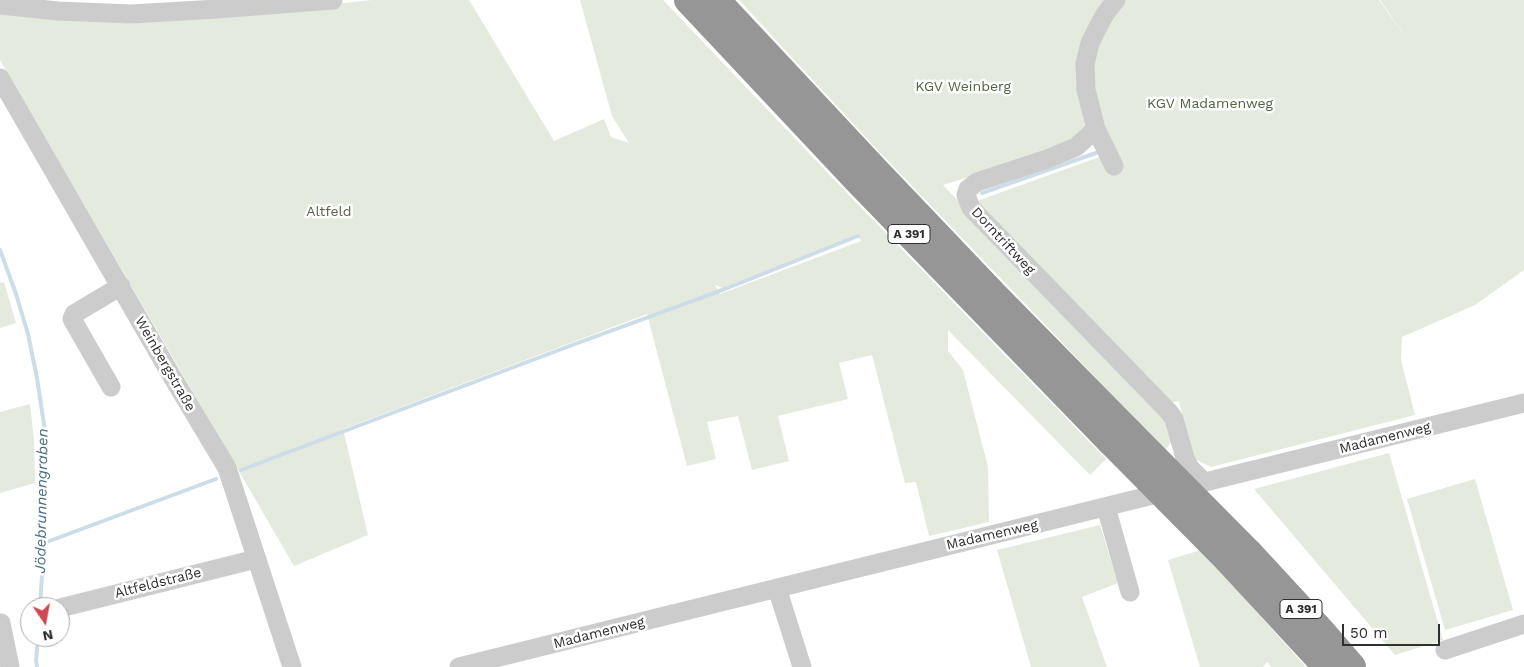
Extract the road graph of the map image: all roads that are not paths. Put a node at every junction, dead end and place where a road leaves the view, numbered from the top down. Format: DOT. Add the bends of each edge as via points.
graph roads {
  1 [pos="333,0"];
  2 [pos="688,0"];
  3 [pos="716,0"];
  4 [pos="1116,0"];
  5 [pos="0,5"];
  6 [pos="0,78"];
  7 [pos="1096,129"];
  8 [pos="1114,166"];
  9 [pos="121,286"];
  10 [pos="111,387"];
  11 [pos="1523,406"];
  12 [pos="1121,437"];
  13 [pos="1204,482"];
  14 [pos="1106,507"];
  15 [pos="1238,556"];
  16 [pos="256,559"];
  17 [pos="777,588"];
  18 [pos="1130,592"];
  19 [pos="70,606"];
  20 [pos="2,623"];
  21 [pos="1524,624"];
  22 [pos="1445,650"];
  23 [pos="10,667"];
  24 [pos="292,667"];
  25 [pos="459,667"];
  26 [pos="802,667"];
  27 [pos="1327,667"];
  28 [pos="1352,667"];
  1 -- 5 [label="street" via="131,14"];
  2 -- 12 [label="highway, A 391" via="857,180"];
  3 -- 12 [label="highway, A 391"];
  4 -- 7 [label="street" via="1094,35 1085,64 1086,90"];
  6 -- 9 [label="street, Weinbergstraße"];
  7 -- 8 [label="street"];
  7 -- 13 [label="street, Dorntriftweg" via="1076,147 977,182 968,188 966,196 971,208 1170,413 1185,458"];
  9 -- 10 [label="street" via="74,314 72,319"];
  9 -- 16 [label="street, Weinbergstraße" via="227,468"];
  11 -- 13 [label="street, Madamenweg"];
  12 -- 15 [label="highway, A 391, bridge"];
  13 -- 14 [label="street, Madamenweg"];
  14 -- 17 [label="street, Madamenweg"];
  14 -- 18 [label="street"];
  15 -- 27 [label="highway, A 391"];
  15 -- 28 [label="highway, A 391" via="1321,631"];
  16 -- 19 [label="street, Altfeldstraße"];
  16 -- 24 [label="street, Weinbergstraße"];
  17 -- 25 [label="street, Madamenweg"];
  17 -- 26 [label="street"];
  20 -- 23 [label="street"];
  21 -- 22 [label="street"];
}
